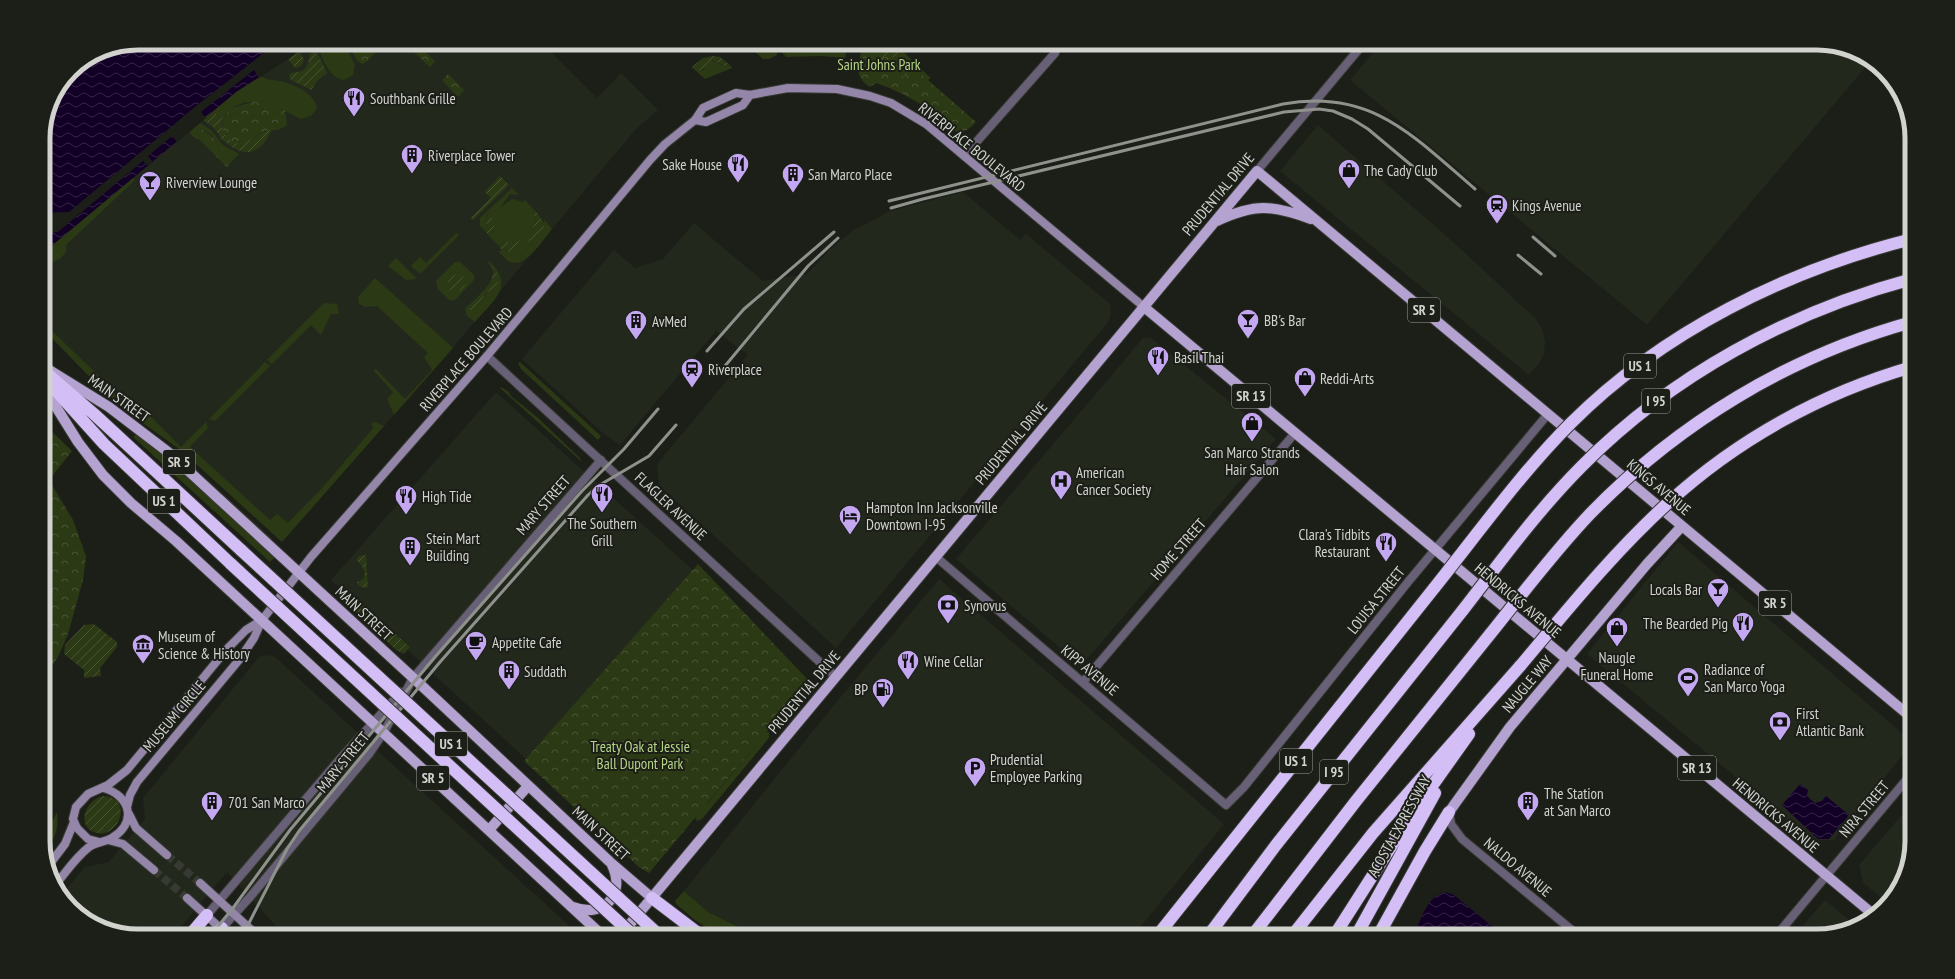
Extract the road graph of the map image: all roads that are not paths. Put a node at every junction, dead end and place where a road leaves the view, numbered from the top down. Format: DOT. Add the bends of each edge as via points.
graph roads {
  1 [pos="1358,50"];
  2 [pos="1055,53"];
  3 [pos="750,95"];
  4 [pos="694,120"];
  5 [pos="964,156"];
  6 [pos="1257,171"];
  7 [pos="1318,222"];
  8 [pos="1214,223"];
  9 [pos="1905,241"];
  10 [pos="1905,281"];
  11 [pos="1144,307"];
  12 [pos="1905,324"];
  13 [pos="487,356"];
  14 [pos="1905,369"];
  15 [pos="50,371"];
  16 [pos="50,376"];
  17 [pos="50,384"];
  18 [pos="50,397"];
  19 [pos="1548,414"];
  20 [pos="1295,433"];
  21 [pos="601,460"];
  22 [pos="1682,526"];
  23 [pos="1435,550"];
  24 [pos="936,557"];
  25 [pos="299,574"];
  26 [pos="262,620"];
  27 [pos="1567,660"];
  28 [pos="1521,665"];
  29 [pos="413,678"];
  30 [pos="836,678"];
  31 [pos="1082,682"];
  32 [pos="1905,712"];
  33 [pos="373,722"];
  34 [pos="384,732"];
  35 [pos="1471,732"];
  36 [pos="1905,781"];
  37 [pos="528,786"];
  38 [pos="103,788"];
  39 [pos="1226,805"];
  40 [pos="128,810"];
  41 [pos="1449,812"];
  42 [pos="74,822"];
  43 [pos="489,830"];
  44 [pos="103,841"];
  45 [pos="167,855"];
  46 [pos="53,860"];
  47 [pos="610,862"];
  48 [pos="154,870"];
  49 [pos="1826,876"];
  50 [pos="59,880"];
  51 [pos="200,883"];
  52 [pos="187,898"];
  53 [pos="652,898"];
  54 [pos="220,901"];
  55 [pos="570,905"];
  56 [pos="1869,911"];
  57 [pos="235,914"];
  58 [pos="207,915"];
  59 [pos="195,929"];
  60 [pos="219,929"];
  61 [pos="225,929"];
  62 [pos="251,929"];
  63 [pos="596,929"];
  64 [pos="626,929"];
  65 [pos="626,929"];
  66 [pos="652,929"];
  67 [pos="693,929"];
  68 [pos="1163,929"];
  69 [pos="1213,929"];
  70 [pos="1257,929"];
  71 [pos="1297,929"];
  72 [pos="1338,929"];
  73 [pos="1360,929"];
  74 [pos="1382,929"];
  75 [pos="1571,929"];
  76 [pos="1782,929"];
  1 -- 6 [label="street, PRUDENTIAL DRIVE"];
  2 -- 5 [label="street"];
  3 -- 4 [label="main road" via="743,105 706,122"];
  3 -- 4 [label="main road, RIVERPLACE BOULEVARD" via="736,93 722,99 703,108"];
  3 -- 5 [label="main road, RIVERPLACE BOULEVARD" via="809,87 870,96 891,103 926,124"];
  4 -- 13 [label="main road, RIVERPLACE BOULEVARD" via="650,160"];
  5 -- 11 [label="main road, RIVERPLACE BOULEVARD"];
  6 -- 7 [label="main road, KINGS AVENUE / SR 5"];
  6 -- 8 [label="main road, PRUDENTIAL DRIVE / SR 5"];
  7 -- 8 [label="main road, SR 5" via="1287,210 1254,208 1236,212"];
  7 -- 19 [label="main road, KINGS AVENUE / SR 5"];
  8 -- 11 [label="main road, PRUDENTIAL DRIVE / SR 5"];
  9 -- 68 [label="highway, US 1, bridge" via="1833,263 1773,288 1705,323 1645,362 1589,407 1559,436 1435,587"];
  10 -- 69 [label="highway, I 95, bridge" via="1844,300 1779,327 1719,360 1661,397 1601,447 1565,484 1463,610 1276,845"];
  11 -- 20 [label="main road, HENDRICKS AVENUE / SR 13"];
  11 -- 24 [label="main road, PRUDENTIAL DRIVE / SR 5"];
  12 -- 70 [label="highway, I 95, bridge" via="1858,339 1793,366 1733,399 1676,438 1628,477 1589,515 1491,633"];
  13 -- 21 [label="street, FLAGLER AVENUE"];
  13 -- 25 [label="main road, RIVERPLACE BOULEVARD"];
  14 -- 28 [label="highway, bridge" via="1864,383 1802,410 1756,436 1705,472 1630,540"];
  15 -- 25 [label="main road, MAIN STREET / SR 5" via="119,415 168,452"];
  16 -- 66 [label="highway, US 1, bridge"];
  17 -- 64 [label="highway, US 1, bridge" via="97,437 231,564"];
  18 -- 26 [label="main road, SR 5" via="103,475"];
  19 -- 22 [label="main road, KINGS AVENUE / SR 5"];
  19 -- 23 [label="street, LOUISA STREET"];
  20 -- 23 [label="main road, HENDRICKS AVENUE / SR 13"];
  20 -- 31 [label="street, HOME STREET"];
  21 -- 29 [label="street, MARY STREET"];
  21 -- 30 [label="street, FLAGLER AVENUE"];
  22 -- 27 [label="main road, NAUGLE WAY"];
  22 -- 32 [label="main road, KINGS AVENUE / SR 5"];
  23 -- 27 [label="main road, HENDRICKS AVENUE / SR 13"];
  23 -- 39 [label="street, LOUISA STREET" via="1244,787"];
  24 -- 30 [label="main road, PRUDENTIAL DRIVE / SR 5"];
  24 -- 31 [label="street, KIPP AVENUE"];
  25 -- 26 [label="main road, RIVERPLACE BOULEVARD"];
  25 -- 29 [label="main road, MAIN STREET / SR 5"];
  26 -- 33 [label="main road, SR 5"];
  26 -- 38 [label="main road, MUSEUM CIRCLE" via="238,638 131,766"];
  26 -- 40 [label="main road, MUSEUM CIRCLE" via="254,638 239,660 137,782 130,795"];
  27 -- 41 [label="main road, NAUGLE WAY" via="1494,748"];
  27 -- 49 [label="main road, HENDRICKS AVENUE / SR 13"];
  28 -- 35 [label="highway"];
  28 -- 71 [label="highway" via="1373,832"];
  29 -- 33 [label="street, MARY STREET"];
  29 -- 34 [label="street, MARY STREET"];
  29 -- 37 [label="main road, MAIN STREET / SR 5"];
  30 -- 53 [label="main road, PRUDENTIAL DRIVE / SR 5"];
  31 -- 39 [label="street, KIPP AVENUE"];
  33 -- 34 [label="main road, SR 5"];
  33 -- 54 [label="street, MARY STREET"];
  34 -- 43 [label="main road, SR 5"];
  34 -- 57 [label="street, MARY STREET" via="369,754"];
  35 -- 72 [label="highway" via="1410,817"];
  35 -- 73 [label="highway, ACOSTA EXPRESSWAY"];
  36 -- 49 [label="street, NIRA STREET"];
  37 -- 43 [label="main road"];
  37 -- 47 [label="main road, MAIN STREET / SR 5"];
  38 -- 40 [label="main road" via="117,794"];
  38 -- 42 [label="main road, MUSEUM CIRCLE" via="81,799 75,811"];
  40 -- 44 [label="main road, MUSEUM CIRCLE" via="122,828 114,836"];
  40 -- 45 [label="main road" via="136,828"];
  41 -- 74 [label="highway"];
  41 -- 75 [label="street, NALDO AVENUE" via="1451,824 1466,842"];
  42 -- 44 [label="main road" via="81,834 88,839"];
  42 -- 46 [label="main road, MUSEUM CIRCLE" via="65,844"];
  43 -- 55 [label="main road, SR 5"];
  44 -- 48 [label="main road" via="114,840 123,844"];
  44 -- 50 [label="main road, MUSEUM CIRCLE" via="91,845"];
  47 -- 53 [label="main road, MAIN STREET / SR 5"];
  47 -- 55 [label="main road" via="616,882 609,901 602,908 594,910 582,910"];
  49 -- 56 [label="main road, HENDRICKS AVENUE / SR 13"];
  49 -- 76 [label="street, NIRA STREET"];
  51 -- 54 [label="main road"];
  52 -- 58 [label="main road"];
  53 -- 65 [label="main road, PRUDENTIAL DRIVE / SR 5"];
  53 -- 67 [label="highway"];
  54 -- 57 [label="main road"];
  54 -- 58 [label="street, MARY STREET"];
  55 -- 63 [label="main road, SR 5"];
  57 -- 61 [label="street, MARY STREET"];
  57 -- 62 [label="main road"];
  58 -- 59 [label="highway"];
  58 -- 60 [label="main road"];
}
